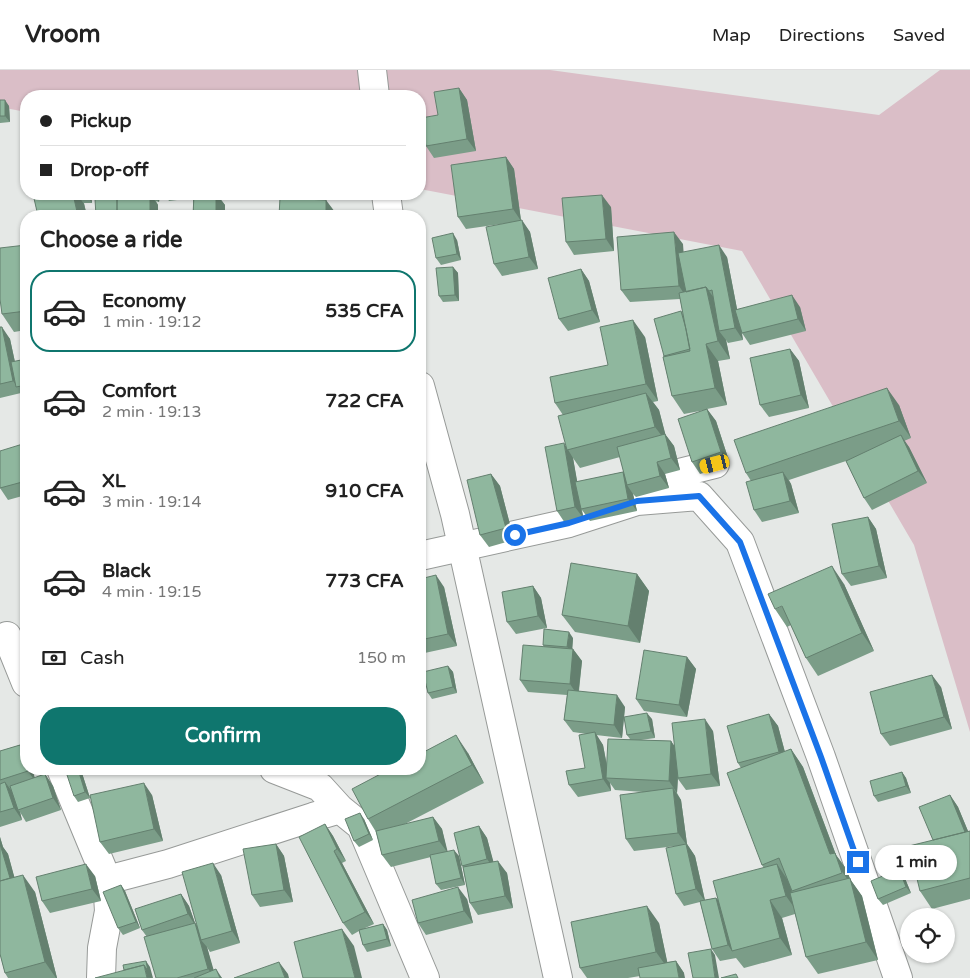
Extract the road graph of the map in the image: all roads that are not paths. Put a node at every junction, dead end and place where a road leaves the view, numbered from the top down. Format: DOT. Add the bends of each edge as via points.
graph roads {
  1 [pos="372,70"];
  2 [pos="374,90"];
  3 [pos="426,408"];
  4 [pos="715,464"];
  5 [pos="637,501"];
  6 [pos="461,547"];
  7 [pos="426,555"];
  8 [pos="11,635"];
  9 [pos="20,664"];
  10 [pos="63,775"];
  11 [pos="289,775"];
  12 [pos="340,809"];
  13 [pos="107,880"];
  14 [pos="101,978"];
  15 [pos="425,978"];
  16 [pos="558,978"];
  17 [pos="898,978"];
  1 -- 2 [label="street"];
  3 -- 6 [label="street"];
  4 -- 5 [label="street" via="659,478"];
  5 -- 6 [label="street" via="569,523"];
  5 -- 17 [label="street" via="699,496 740,542 821,757"];
  6 -- 7 [label="street"];
  6 -- 16 [label="street"];
  8 -- 9 [label="street"];
  10 -- 13 [label="street"];
  11 -- 12 [label="street" via="320,787"];
  12 -- 13 [label="street"];
  12 -- 15 [label="street" via="360,826"];
  13 -- 14 [label="street" via="109,911 102,948"];
}
